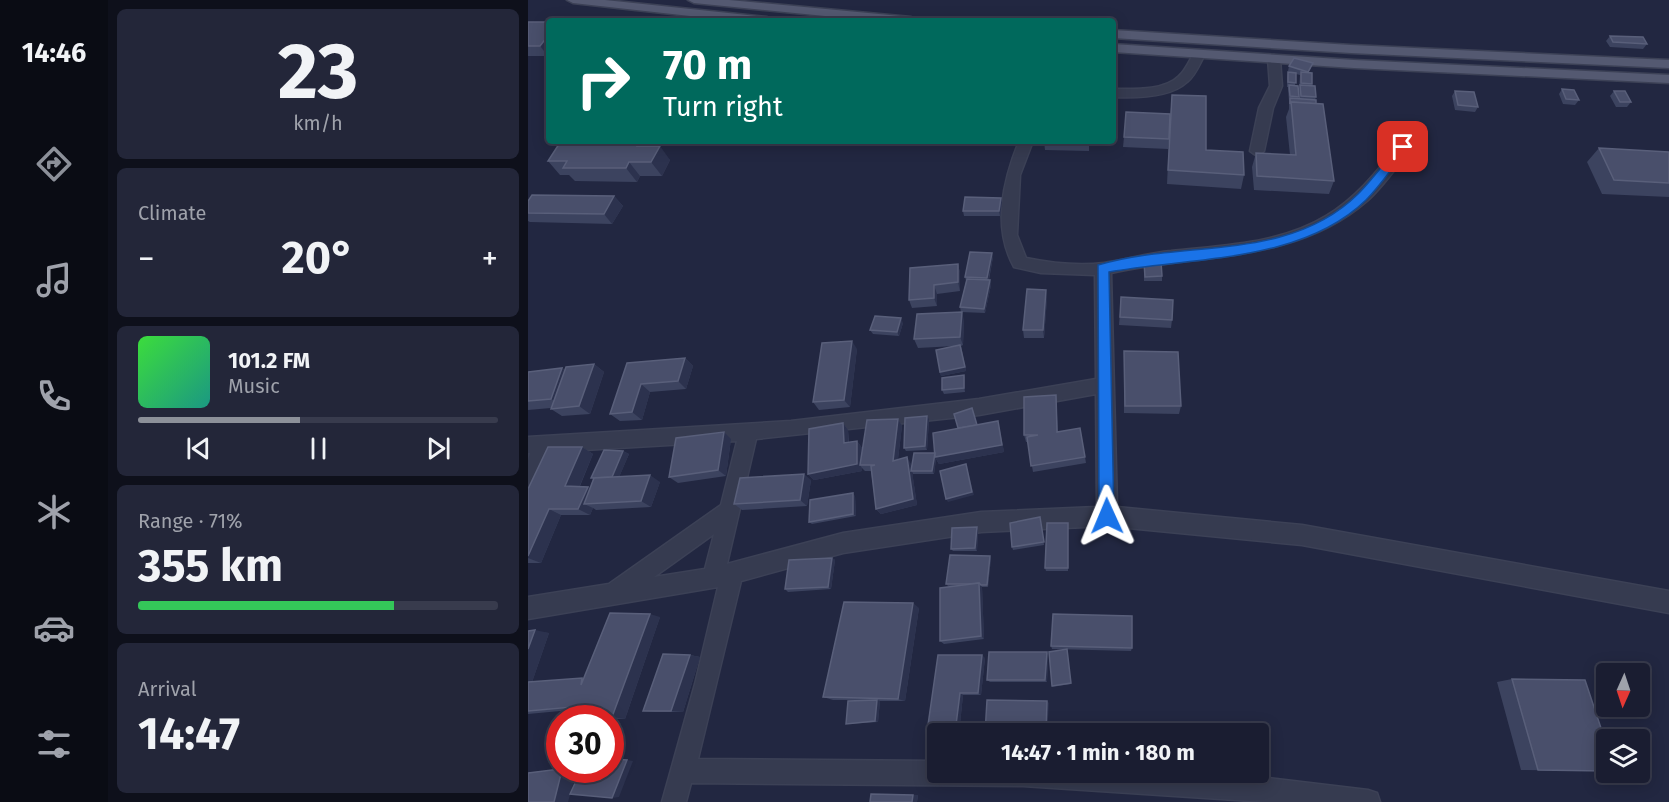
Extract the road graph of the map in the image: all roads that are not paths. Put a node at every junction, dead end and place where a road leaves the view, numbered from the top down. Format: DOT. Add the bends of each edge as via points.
graph roads {
  1 [pos="573,0"];
  2 [pos="694,0"];
  3 [pos="739,18"];
  4 [pos="880,18"];
  5 [pos="1116,34"];
  6 [pos="1116,48"];
  7 [pos="1199,54"];
  8 [pos="1274,59"];
  9 [pos="1669,64"];
  10 [pos="1669,79"];
  11 [pos="1116,93"];
  12 [pos="1417,131"];
  13 [pos="1025,144"];
  14 [pos="1257,151"];
  15 [pos="1103,269"];
  16 [pos="1105,385"];
  17 [pos="750,431"];
  18 [pos="535,445"];
  19 [pos="528,489"];
  20 [pos="730,510"];
  21 [pos="1107,516"];
  22 [pos="722,576"];
  23 [pos="612,595"];
  24 [pos="1669,602"];
  25 [pos="528,608"];
  26 [pos="682,771"];
  27 [pos="1260,795"];
  28 [pos="674,802"];
  29 [pos="1368,802"];
  1 -- 3 [label="main road"];
  2 -- 4 [label="main road"];
  5 -- 9 [label="main road" via="1351,50"];
  6 -- 7 [label="main road"];
  7 -- 8 [label="main road"];
  7 -- 11 [label="street" via="1184,80 1161,88"];
  8 -- 10 [label="main road"];
  8 -- 14 [label="street" via="1276,86 1266,108"];
  12 -- 15 [label="street" via="1362,197 1305,233 1242,250"];
  13 -- 15 [label="street" via="1013,175 1009,235 1020,262 1041,267"];
  15 -- 16 [label="street"];
  16 -- 17 [label="street" via="944,412"];
  16 -- 21 [label="street"];
  17 -- 18 [label="street"];
  17 -- 20 [label="street"];
  18 -- 19 [label="street"];
  20 -- 22 [label="street"];
  20 -- 23 [label="street"];
  21 -- 22 [label="street" via="981,522 843,543"];
  21 -- 24 [label="street" via="1302,534"];
  22 -- 23 [label="street"];
  22 -- 26 [label="street" via="706,684"];
  23 -- 25 [label="street"];
  26 -- 27 [label="street" via="1023,774"];
  26 -- 28 [label="street"];
  27 -- 29 [label="street"];
}
